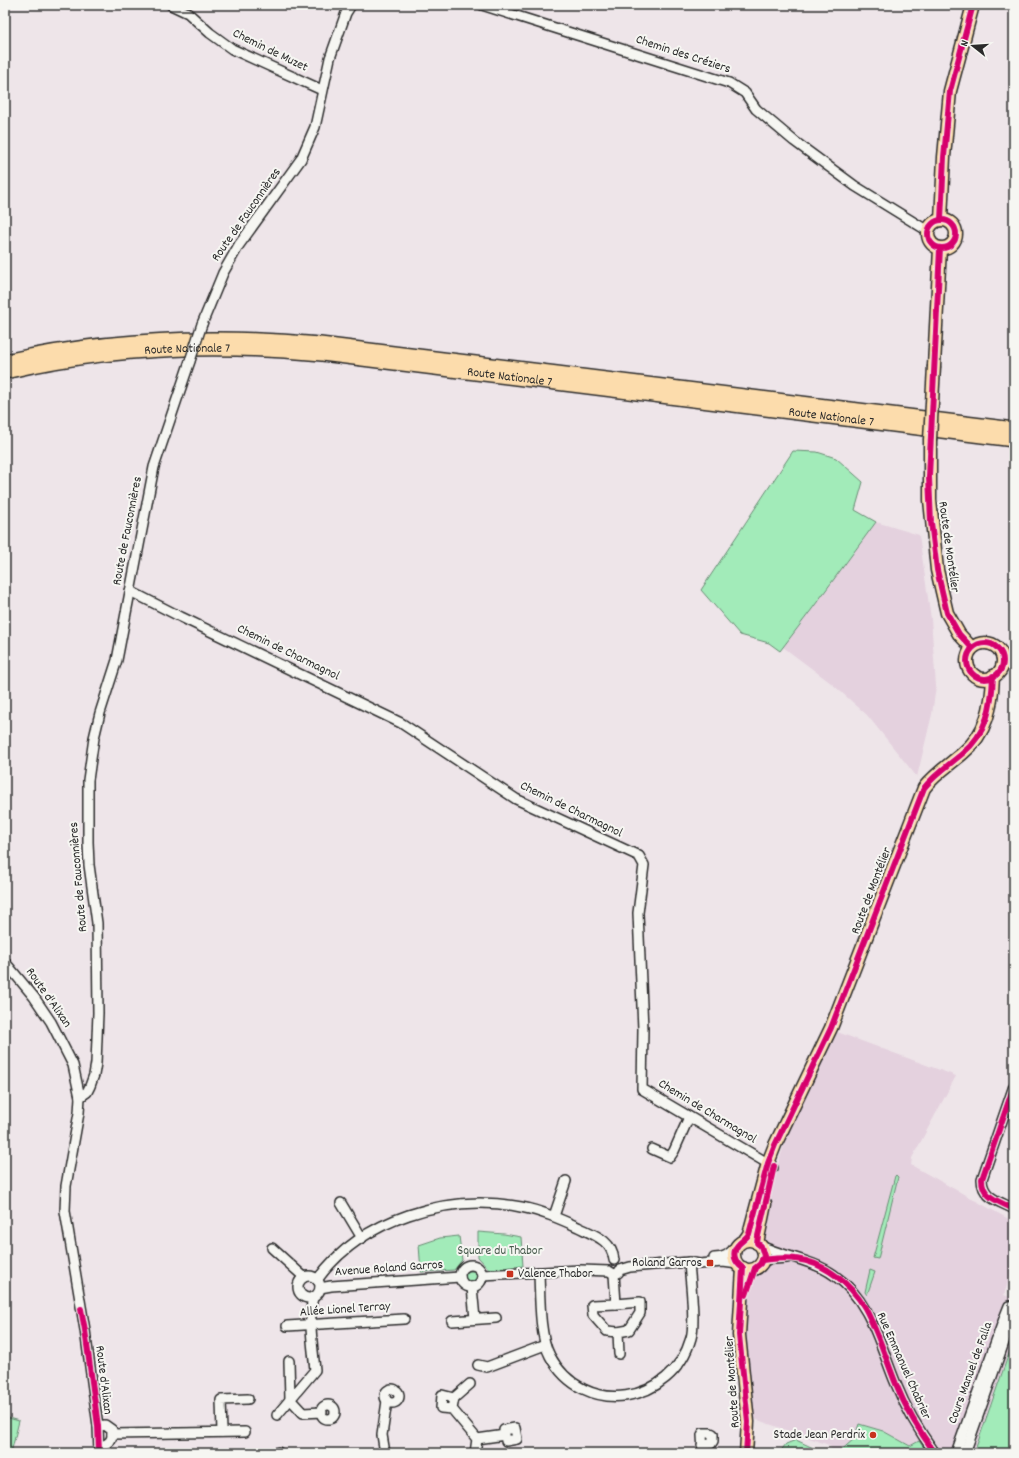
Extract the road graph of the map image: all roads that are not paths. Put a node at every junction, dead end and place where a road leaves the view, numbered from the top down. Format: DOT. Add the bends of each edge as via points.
graph roads {
  1 [pos="171,5"];
  2 [pos="351,5"];
  3 [pos="482,5"];
  4 [pos="974,5"];
  5 [pos="322,90"];
  6 [pos="941,220"];
  7 [pos="928,231"];
  8 [pos="940,248"];
  9 [pos="5,361"];
  10 [pos="5,372"];
  11 [pos="1014,429"];
  12 [pos="1014,440"];
  13 [pos="130,591"];
  14 [pos="972,648"];
  15 [pos="994,676"];
  16 [pos="5,962"];
  17 [pos="1014,1086"];
  18 [pos="80,1097"];
  19 [pos="689,1116"];
  20 [pos="652,1149"];
  21 [pos="770,1166"];
  22 [pos="566,1181"];
  23 [pos="341,1203"];
  24 [pos="1014,1209"];
  25 [pos="554,1216"];
  26 [pos="362,1238"];
  27 [pos="741,1244"];
  28 [pos="759,1244"];
  29 [pos="272,1248"];
  30 [pos="797,1259"];
  31 [pos="689,1262"];
  32 [pos="749,1265"];
  33 [pos="614,1267"];
  34 [pos="540,1272"];
  35 [pos="482,1275"];
  36 [pos="304,1277"];
  37 [pos="460,1277"];
  38 [pos="319,1284"];
  39 [pos="472,1287"];
  40 [pos="313,1297"];
  41 [pos="616,1304"];
  42 [pos="1014,1306"];
  43 [pos="496,1318"];
  44 [pos="404,1319"];
  45 [pos="475,1319"];
  46 [pos="452,1321"];
  47 [pos="287,1326"];
  48 [pos="312,1326"];
  49 [pos="618,1332"];
  50 [pos="545,1345"];
  51 [pos="619,1354"];
  52 [pos="289,1361"];
  53 [pos="478,1365"];
  54 [pos="470,1384"];
  55 [pos="248,1399"];
  56 [pos="290,1399"];
  57 [pos="387,1401"];
  58 [pos="322,1412"];
  59 [pos="276,1415"];
  60 [pos="98,1426"];
  61 [pos="222,1432"];
  62 [pos="245,1432"];
  63 [pos="112,1434"];
  64 [pos="505,1435"];
  65 [pos="477,1440"];
  66 [pos="99,1450"];
  67 [pos="385,1453"];
  68 [pos="475,1453"];
  69 [pos="746,1453"];
  70 [pos="935,1453"];
  71 [pos="956,1453"];
  72 [pos="965,1453"];
  1 -- 5 [label="street, Chemin de Muzet" via="188,14 232,49"];
  2 -- 5 [label="street, Route de Fauconnières" via="330,58"];
  3 -- 7 [label="street, Chemin des Créziers" via="729,83 745,93 756,109 855,186"];
  4 -- 6 [label="main road" via="950,92"];
  5 -- 13 [label="street, Route de Fauconnières, bridge" via="315,127 301,159 239,246 223,273 202,324 154,467"];
  6 -- 7 [label="main road" via="932,224"];
  6 -- 8 [label="main road" via="953,226 956,234 952,243"];
  7 -- 8 [label="main road" via="932,244"];
  8 -- 14 [label="main road, Route de Montélier, bridge" via="930,440 930,500 937,570 947,613 959,634"];
  9 -- 11 [label="highway, Route Nationale 7" via="66,349 157,339 269,340 320,344"];
  10 -- 12 [label="highway, Route Nationale 7" via="68,359 129,352 180,348 267,350 330,355"];
  13 -- 18 [label="street, Route de Fauconnières" via="116,660 94,738 88,780 89,865 97,923 98,1013 94,1075 87,1092"];
  13 -- 19 [label="street, Chemin de Charmagnol" via="401,723 516,800 639,856 644,865 638,913 643,1029 642,1089"];
  14 -- 15 [label="main road" via="967,659 970,670 979,678"];
  14 -- 15 [label="main road" via="988,643 998,648 1003,659 1000,671"];
  15 -- 21 [label="main road, Route de Montélier" via="991,707 981,733 924,788 831,1028 784,1127"];
  16 -- 18 [label="street, Route d'Alixan" via="52,1022 73,1065"];
  17 -- 24 [label="street" via="982,1179 982,1187 986,1195"];
  18 -- 60 [label="street, Route d'Alixan" via="66,1186 65,1211"];
  19 -- 20 [label="street" via="670,1157"];
  19 -- 21 [label="street, Chemin de Charmagnol"];
  21 -- 27 [label="main road, Route de Montélier" via="749,1234"];
  21 -- 28 [label="main road, Route de Montélier"];
  22 -- 25 [label="street"];
  23 -- 26 [label="street"];
  25 -- 26 [label="street" via="498,1204 454,1205 415,1213"];
  25 -- 33 [label="street" via="606,1242 613,1252"];
  26 -- 38 [label="street" via="323,1271"];
  27 -- 28 [label="main road" via="754,1241"];
  27 -- 31 [label="street" via="722,1258"];
  27 -- 32 [label="main road, Route de Montélier" via="734,1256"];
  28 -- 30 [label="street, Rue Emmanuel Chabrier"];
  28 -- 32 [label="main road, Route de Montélier" via="763,1251"];
  29 -- 36 [label="street"];
  30 -- 32 [label="street, Rue Emmanuel Chabrier" via="785,1258"];
  30 -- 70 [label="street, Rue Emmanuel Chabrier" via="827,1270 857,1296 873,1324 906,1407"];
  31 -- 32 [label="street"];
  31 -- 33 [label="street"];
  31 -- 50 [label="street" via="692,1336 678,1366 665,1380 650,1390 609,1397 594,1394 565,1376 556,1366"];
  32 -- 69 [label="main road, Route de Montélier" via="741,1310 740,1345 748,1422"];
  33 -- 34 [label="street"];
  33 -- 41 [label="street"];
  34 -- 35 [label="street"];
  34 -- 50 [label="street"];
  35 -- 37 [label="street" via="477,1266 470,1265 463,1268"];
  35 -- 39 [label="street" via="479,1283"];
  36 -- 38 [label="street" via="311,1276"];
  36 -- 40 [label="street" via="299,1282 300,1293 306,1297"];
  37 -- 38 [label="street, Avenue Roland Garros" via="331,1286"];
  37 -- 39 [label="street" via="466,1286"];
  38 -- 40 [label="street" via="318,1294"];
  39 -- 45 [label="street"];
  40 -- 48 [label="street"];
  41 -- 49 [label="street" via="640,1302 640,1313 629,1330"];
  41 -- 49 [label="street" via="592,1305 593,1315 601,1326 607,1332"];
  42 -- 71 [label="street, Cours Manuel de Falla" via="1009,1306 1005,1316"];
  42 -- 72 [label="street, Cours Manuel de Falla"];
  43 -- 45 [label="street"];
  44 -- 48 [label="street, Allée Lionel Terray"];
  45 -- 46 [label="street"];
  47 -- 48 [label="street, Allée Lionel Terray"];
  48 -- 56 [label="street" via="315,1370"];
  49 -- 51 [label="street"];
  50 -- 53 [label="street" via="487,1367"];
  52 -- 56 [label="street"];
  54 -- 65 [label="street" via="454,1398 452,1409"];
  55 -- 61 [label="street" via="221,1400"];
  56 -- 58 [label="street" via="303,1413"];
  56 -- 59 [label="street"];
  57 -- 67 [label="street" via="382,1435"];
  60 -- 63 [label="street" via="105,1425 112,1430"];
  60 -- 66 [label="street, Route d'Alixan"];
  61 -- 62 [label="street"];
  61 -- 63 [label="street"];
  63 -- 66 [label="street" via="108,1444"];
  64 -- 65 [label="street"];
  65 -- 68 [label="street"];
}
